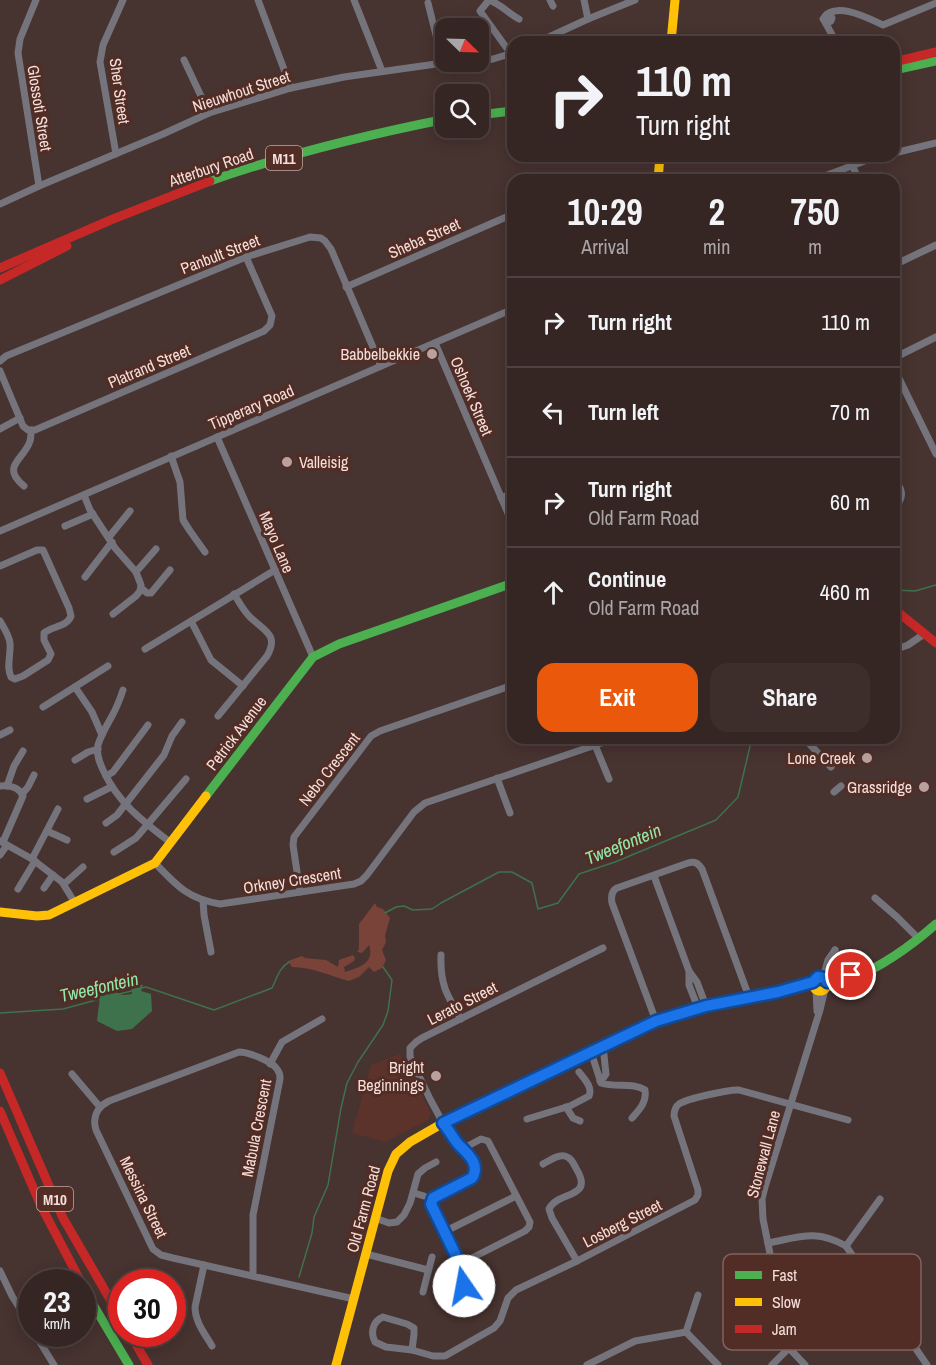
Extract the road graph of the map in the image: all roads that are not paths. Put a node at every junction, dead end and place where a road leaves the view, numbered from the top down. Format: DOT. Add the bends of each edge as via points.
graph roads {
  1 [pos="36,0"];
  2 [pos="123,0"];
  3 [pos="258,0"];
  4 [pos="354,0"];
  5 [pos="489,0"];
  6 [pos="584,0"];
  7 [pos="635,0"];
  8 [pos="675,0"];
  9 [pos="428,3"];
  10 [pos="936,3"];
  11 [pos="519,19"];
  12 [pos="588,19"];
  13 [pos="435,31"];
  14 [pos="551,36"];
  15 [pos="672,36"];
  16 [pos="833,36"];
  17 [pos="507,46"];
  18 [pos="936,52"];
  19 [pos="507,55"];
  20 [pos="184,60"];
  21 [pos="489,60"];
  22 [pos="900,61"];
  23 [pos="936,61"];
  24 [pos="435,64"];
  25 [pos="900,69"];
  26 [pos="382,71"];
  27 [pos="291,88"];
  28 [pos="507,112"];
  29 [pos="208,113"];
  30 [pos="489,114"];
  31 [pos="435,122"];
  32 [pos="936,143"];
  33 [pos="900,152"];
  34 [pos="116,154"];
  35 [pos="862,162"];
  36 [pos="852,165"];
  37 [pos="829,174"];
  38 [pos="856,174"];
  39 [pos="39,186"];
  40 [pos="0,204"];
  41 [pos="128,214"];
  42 [pos="507,217"];
  43 [pos="936,245"];
  44 [pos="246,256"];
  45 [pos="900,262"];
  46 [pos="0,268"];
  47 [pos="0,280"];
  48 [pos="346,287"];
  49 [pos="507,312"];
  50 [pos="936,337"];
  51 [pos="435,343"];
  52 [pos="900,355"];
  53 [pos="0,361"];
  54 [pos="381,366"];
  55 [pos="0,371"];
  56 [pos="900,380"];
  57 [pos="3,385"];
  58 [pos="20,418"];
  59 [pos="0,429"];
  60 [pos="31,430"];
  61 [pos="217,437"];
  62 [pos="936,454"];
  63 [pos="171,456"];
  64 [pos="24,486"];
  65 [pos="900,487"];
  66 [pos="84,495"];
  67 [pos="507,496"];
  68 [pos="501,498"];
  69 [pos="900,501"];
  70 [pos="130,511"];
  71 [pos="507,512"];
  72 [pos="93,514"];
  73 [pos="64,526"];
  74 [pos="0,531"];
  75 [pos="111,540"];
  76 [pos="156,549"];
  77 [pos="205,552"];
  78 [pos="0,566"];
  79 [pos="170,570"];
  80 [pos="275,570"];
  81 [pos="136,572"];
  82 [pos="86,577"];
  83 [pos="507,585"];
  84 [pos="141,588"];
  85 [pos="234,594"];
  86 [pos="113,614"];
  87 [pos="900,614"];
  88 [pos="0,621"];
  89 [pos="191,621"];
  90 [pos="924,634"];
  91 [pos="936,643"];
  92 [pos="900,648"];
  93 [pos="145,649"];
  94 [pos="314,657"];
  95 [pos="108,666"];
  96 [pos="243,686"];
  97 [pos="75,687"];
  98 [pos="507,687"];
  99 [pos="123,690"];
  100 [pos="43,707"];
  101 [pos="219,716"];
  102 [pos="182,722"];
  103 [pos="148,725"];
  104 [pos="10,730"];
  105 [pos="0,735"];
  106 [pos="102,735"];
  107 [pos="598,744"];
  108 [pos="810,744"];
  109 [pos="595,745"];
  110 [pos="98,749"];
  111 [pos="23,751"];
  112 [pos="75,760"];
  113 [pos="831,767"];
  114 [pos="34,775"];
  115 [pos="106,776"];
  116 [pos="497,778"];
  117 [pos="186,779"];
  118 [pos="609,779"];
  119 [pos="3,786"];
  120 [pos="841,786"];
  121 [pos="111,787"];
  122 [pos="834,792"];
  123 [pos="22,794"];
  124 [pos="87,799"];
  125 [pos="125,804"];
  126 [pos="58,809"];
  127 [pos="510,813"];
  128 [pos="106,823"];
  129 [pos="148,825"];
  130 [pos="47,831"];
  131 [pos="68,840"];
  132 [pos="4,843"];
  133 [pos="171,843"];
  134 [pos="114,852"];
  135 [pos="0,855"];
  136 [pos="34,860"];
  137 [pos="155,863"];
  138 [pos="83,867"];
  139 [pos="53,875"];
  140 [pos="654,876"];
  141 [pos="64,884"];
  142 [pos="44,888"];
  143 [pos="18,889"];
  144 [pos="300,892"];
  145 [pos="875,898"];
  146 [pos="203,900"];
  147 [pos="75,903"];
  148 [pos="0,912"];
  149 [pos="936,924"];
  150 [pos="919,939"];
  151 [pos="603,948"];
  152 [pos="211,952"];
  153 [pos="441,955"];
  154 [pos="821,984"];
  155 [pos="749,997"];
  156 [pos="702,1007"];
  157 [pos="322,1019"];
  158 [pos="461,1019"];
  159 [pos="656,1021"];
  160 [pos="603,1046"];
  161 [pos="591,1052"];
  162 [pos="270,1064"];
  163 [pos="579,1072"];
  164 [pos="0,1073"];
  165 [pos="72,1074"];
  166 [pos="600,1081"];
  167 [pos="790,1104"];
  168 [pos="100,1107"];
  169 [pos="566,1107"];
  170 [pos="0,1111"];
  171 [pos="632,1118"];
  172 [pos="527,1119"];
  173 [pos="848,1120"];
  174 [pos="580,1121"];
  175 [pos="443,1123"];
  176 [pos="464,1148"];
  177 [pos="436,1162"];
  178 [pos="543,1164"];
  179 [pos="414,1192"];
  180 [pos="424,1196"];
  181 [pos="516,1196"];
  182 [pos="880,1198"];
  183 [pos="375,1218"];
  184 [pos="444,1232"];
  185 [pos="768,1243"];
  186 [pos="846,1246"];
  187 [pos="366,1254"];
  188 [pos="770,1254"];
  189 [pos="851,1254"];
  190 [pos="432,1257"];
  191 [pos="577,1261"];
  192 [pos="460,1264"];
  193 [pos="204,1265"];
  194 [pos="74,1269"];
  195 [pos="428,1270"];
  196 [pos="0,1271"];
  197 [pos="253,1276"];
  198 [pos="469,1287"];
  199 [pos="423,1292"];
  200 [pos="108,1296"];
  201 [pos="698,1296"];
  202 [pos="354,1299"];
  203 [pos="18,1306"];
  204 [pos="96,1308"];
  205 [pos="686,1332"];
  206 [pos="212,1346"];
  207 [pos="43,1347"];
  208 [pos="138,1347"];
  209 [pos="412,1350"];
  210 [pos="787,1350"];
  211 [pos="791,1350"];
  212 [pos="917,1350"];
  213 [pos="54,1365"];
  214 [pos="129,1365"];
  215 [pos="148,1365"];
  216 [pos="336,1365"];
  217 [pos="587,1365"];
  218 [pos="718,1365"];
  219 [pos="772,1365"];
  220 [pos="805,1365"];
  221 [pos="927,1365"];
  1 -- 39 [label="street, Glossoti Street" via="18,53"];
  2 -- 34 [label="street, Sher Street" via="103,45 100,62"];
  3 -- 27 [label="street"];
  4 -- 26 [label="street"];
  5 -- 11 [label="street"];
  5 -- 17 [label="street" via="480,11"];
  6 -- 12 [label="street"];
  7 -- 12 [label="street"];
  8 -- 15 [label="street"];
  9 -- 13 [label="street"];
  10 -- 16 [label="street" via="883,25 853,11 833,11 829,19"];
  12 -- 14 [label="street"];
  18 -- 22 [label="street"];
  19 -- 21 [label="street"];
  20 -- 29 [label="street"];
  23 -- 25 [label="street"];
  24 -- 26 [label="street, Nieuwhout Street"];
  26 -- 27 [label="street, Nieuwhout Street"];
  27 -- 29 [label="street, Nieuwhout Street"];
  28 -- 30 [label="street"];
  29 -- 34 [label="street, Nieuwhout Street"];
  31 -- 41 [label="street, Atterbury Road / M11" via="346,140 287,157"];
  32 -- 33 [label="street"];
  34 -- 39 [label="street, Nieuwhout Street"];
  35 -- 36 [label="street"];
  36 -- 37 [label="street"];
  36 -- 38 [label="street"];
  39 -- 40 [label="street, Nieuwhout Street"];
  41 -- 46 [label="street, Atterbury Road / M11"];
  41 -- 47 [label="street, Atterbury Road / M11"];
  42 -- 48 [label="street, Sheba Street"];
  43 -- 45 [label="street"];
  44 -- 48 [label="street, Panbult Street" via="317,237 331,249"];
  44 -- 53 [label="street, Panbult Street"];
  44 -- 60 [label="street, Platrand Street" via="272,316 267,328"];
  48 -- 54 [label="street, Panbult Street"];
  49 -- 51 [label="street, Tipperary Road"];
  50 -- 52 [label="street"];
  51 -- 54 [label="street, Tipperary Road"];
  51 -- 68 [label="street, Oshoek Street"];
  54 -- 61 [label="street, Tipperary Road"];
  55 -- 57 [label="street"];
  56 -- 62 [label="street"];
  57 -- 58 [label="street"];
  58 -- 59 [label="street"];
  58 -- 60 [label="street" via="23,426"];
  60 -- 64 [label="street" via="29,443 11,471"];
  61 -- 63 [label="street, Tipperary Road"];
  61 -- 80 [label="street, Mayo Lane"];
  63 -- 66 [label="street, Tipperary Road"];
  63 -- 77 [label="street" via="180,482 183,520"];
  65 -- 69 [label="street"];
  66 -- 72 [label="street"];
  66 -- 74 [label="street, Tipperary Road"];
  67 -- 68 [label="street"];
  68 -- 71 [label="street, Oshoek Street"];
  70 -- 75 [label="street"];
  72 -- 73 [label="street"];
  72 -- 75 [label="street"];
  75 -- 81 [label="street"];
  75 -- 82 [label="street"];
  76 -- 81 [label="street"];
  78 -- 88 [label="street" via="43,550 71,616 44,633 50,658 17,678 9,674 10,643"];
  79 -- 84 [label="street" via="151,593"];
  80 -- 85 [label="street"];
  80 -- 94 [label="street, Mayo Lane"];
  81 -- 84 [label="street"];
  83 -- 94 [label="street, Petrick Avenue" via="339,644"];
  84 -- 86 [label="street"];
  85 -- 89 [label="street"];
  85 -- 96 [label="street" via="272,641 271,650"];
  87 -- 90 [label="street"];
  89 -- 93 [label="street"];
  89 -- 96 [label="street" via="211,660"];
  90 -- 91 [label="street"];
  90 -- 92 [label="street"];
  94 -- 133 [label="street, Petrick Avenue"];
  95 -- 97 [label="street"];
  96 -- 101 [label="street"];
  97 -- 100 [label="street"];
  97 -- 106 [label="street"];
  98 -- 144 [label="street, Nebo Crescent" via="371,736 294,837"];
  99 -- 106 [label="street"];
  102 -- 125 [label="street" via="164,755"];
  103 -- 115 [label="street"];
  104 -- 105 [label="street"];
  106 -- 110 [label="street"];
  107 -- 109 [label="street, Orkney Crescent"];
  108 -- 113 [label="street"];
  109 -- 116 [label="street, Orkney Crescent"];
  109 -- 118 [label="street"];
  110 -- 112 [label="street"];
  110 -- 115 [label="street"];
  111 -- 119 [label="street"];
  114 -- 123 [label="street"];
  115 -- 121 [label="street"];
  116 -- 127 [label="street"];
  116 -- 144 [label="street, Orkney Crescent" via="421,806 359,882"];
  117 -- 129 [label="street"];
  119 -- 123 [label="street"];
  120 -- 122 [label="street"];
  121 -- 124 [label="street"];
  121 -- 125 [label="street"];
  123 -- 132 [label="street"];
  125 -- 128 [label="street"];
  125 -- 129 [label="street"];
  126 -- 130 [label="street"];
  129 -- 133 [label="street"];
  129 -- 134 [label="street"];
  130 -- 131 [label="street"];
  130 -- 136 [label="street"];
  132 -- 135 [label="street"];
  132 -- 136 [label="street"];
  133 -- 137 [label="street, Petrick Avenue"];
  136 -- 139 [label="street"];
  136 -- 143 [label="street"];
  137 -- 146 [label="street, Orkney Crescent" via="181,889"];
  137 -- 147 [label="street, Petrick Avenue"];
  138 -- 141 [label="street"];
  139 -- 141 [label="street"];
  139 -- 142 [label="street"];
  140 -- 155 [label="street" via="688,863 700,865"];
  140 -- 156 [label="street" via="689,971 697,982"];
  140 -- 159 [label="street" via="617,888 612,903"];
  141 -- 147 [label="street"];
  144 -- 146 [label="street, Orkney Crescent" via="224,904"];
  145 -- 150 [label="street"];
  146 -- 152 [label="street"];
  147 -- 148 [label="street, Petrick Avenue" via="43,916"];
  149 -- 150 [label="street, Old Farm Road"];
  150 -- 154 [label="street, Old Farm Road" via="891,959 852,978"];
  151 -- 158 [label="street, Lerato Street"];
  153 -- 158 [label="street" via="443,984"];
  154 -- 155 [label="street, Old Farm Road"];
  154 -- 167 [label="street, Stonewall Lane" via="817,1017"];
  155 -- 156 [label="street, Old Farm Road"];
  156 -- 159 [label="street, Old Farm Road"];
  157 -- 162 [label="street" via="282,1042"];
  158 -- 175 [label="street, Lerato Street" via="416,1042 409,1052"];
  159 -- 160 [label="street, Old Farm Road"];
  160 -- 161 [label="street, Old Farm Road"];
  160 -- 166 [label="street" via="606,1074"];
  161 -- 166 [label="street"];
  161 -- 175 [label="street, Old Farm Road"];
  162 -- 168 [label="street, Mabula Crescent" via="239,1052"];
  162 -- 197 [label="street, Mabula Crescent" via="278,1070 280,1079 253,1215"];
  163 -- 169 [label="street" via="590,1094"];
  164 -- 200 [label="street, M10" via="63,1218"];
  165 -- 168 [label="street"];
  166 -- 171 [label="street" via="608,1086 637,1086 645,1090 645,1099"];
  167 -- 173 [label="street"];
  167 -- 185 [label="street, Stonewall Lane" via="762,1199"];
  167 -- 191 [label="street, Losberg Street" via="734,1090 681,1103 674,1111 675,1121 698,1190 697,1198"];
  168 -- 193 [label="street, Messina Street" via="95,1116 96,1130 153,1249 166,1257"];
  169 -- 172 [label="street"];
  169 -- 174 [label="street"];
  170 -- 194 [label="street, M10" via="41,1206"];
  175 -- 176 [label="street"];
  175 -- 183 [label="street, Old Farm Road" via="396,1154"];
  176 -- 181 [label="street" via="481,1139 488,1141"];
  176 -- 184 [label="street" via="474,1164 474,1175 431,1202"];
  177 -- 179 [label="street" via="420,1172"];
  178 -- 191 [label="street" via="565,1156 582,1179 579,1189 549,1209"];
  179 -- 180 [label="street"];
  179 -- 183 [label="street" via="397,1222"];
  181 -- 184 [label="street"];
  181 -- 192 [label="street" via="529,1220 527,1230"];
  182 -- 186 [label="street"];
  183 -- 187 [label="street, Old Farm Road"];
  184 -- 192 [label="street"];
  185 -- 186 [label="street" via="813,1235"];
  185 -- 188 [label="street, Stonewall Lane"];
  186 -- 189 [label="street"];
  187 -- 195 [label="street"];
  187 -- 202 [label="street, Old Farm Road"];
  190 -- 195 [label="street"];
  191 -- 209 [label="street, Losberg Street" via="514,1292 494,1328 449,1354"];
  192 -- 198 [label="street" via="460,1283"];
  193 -- 197 [label="street, Messina Street"];
  193 -- 206 [label="street" via="195,1313"];
  195 -- 199 [label="street"];
  196 -- 203 [label="street"];
  197 -- 202 [label="street, Messina Street"];
  201 -- 205 [label="street"];
  202 -- 216 [label="street, Old Farm Road"];
  204 -- 214 [label="street, M10"];
  205 -- 217 [label="street" via="635,1341"];
  205 -- 218 [label="street"];
  207 -- 213 [label="street"];
  208 -- 215 [label="street"];
  209 -- 209 [label="street" via="412,1326 385,1317 376,1321 372,1332 376,1343"];
  210 -- 219 [label="street"];
  211 -- 220 [label="street"];
  212 -- 221 [label="street"];
}
